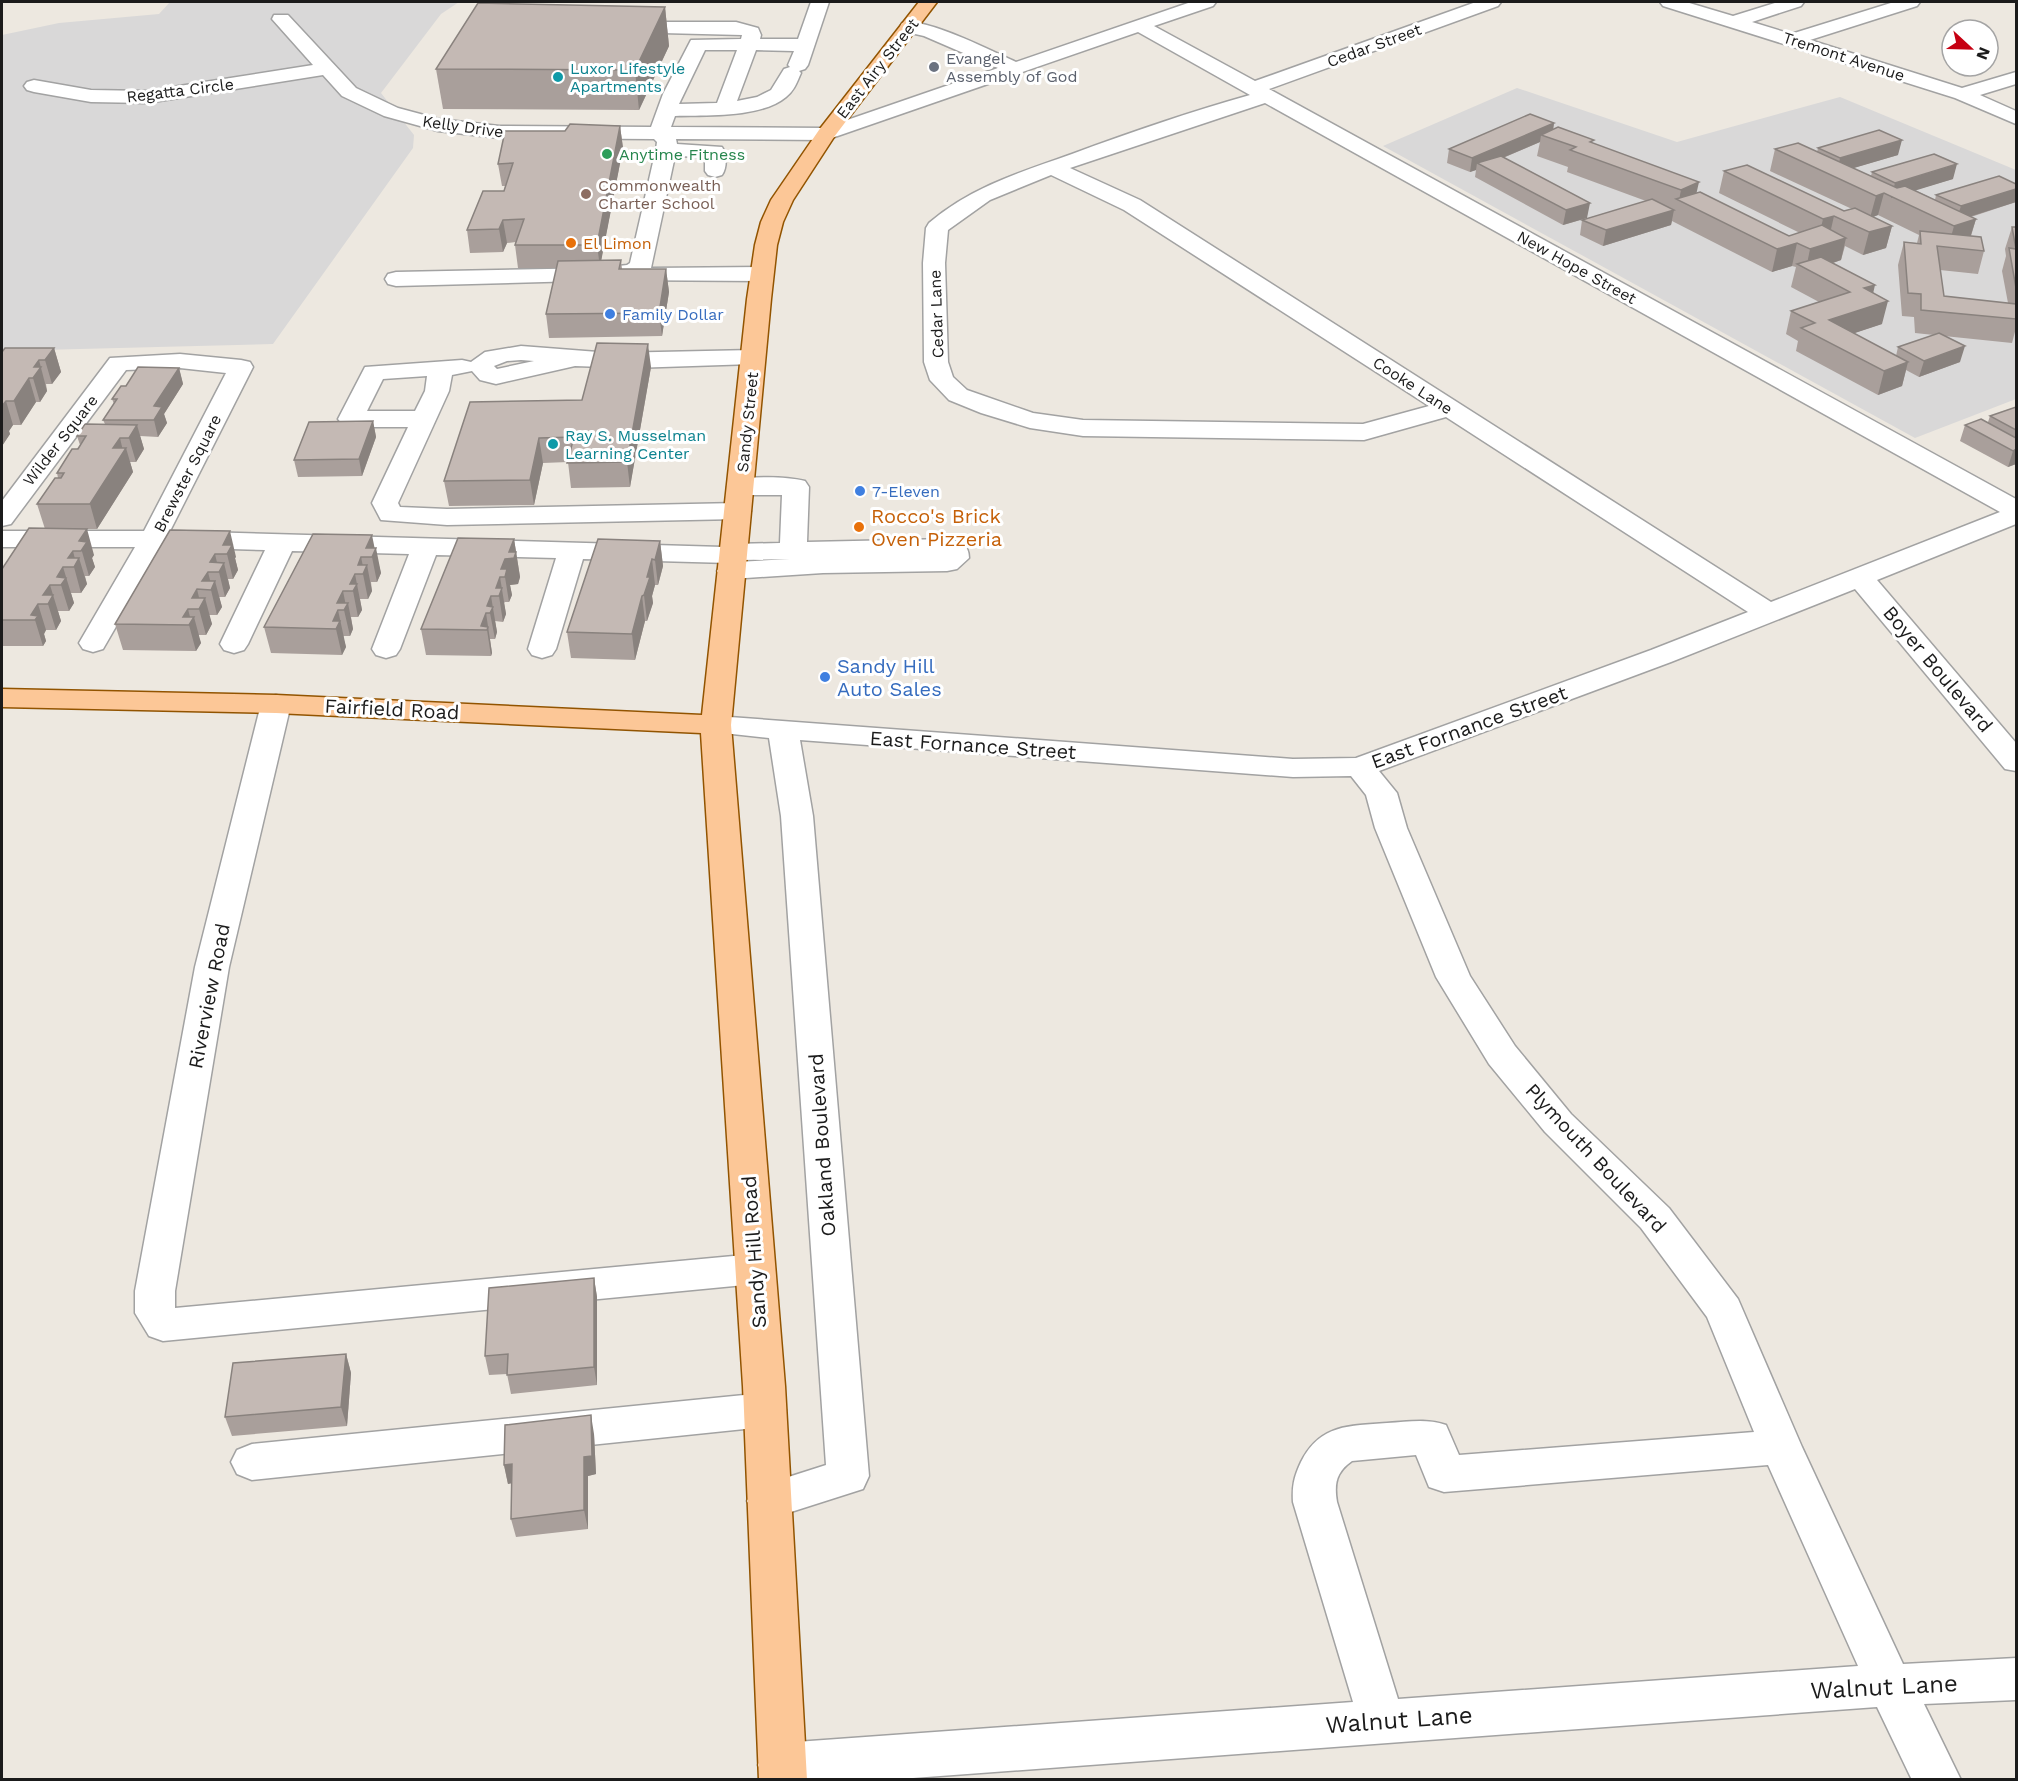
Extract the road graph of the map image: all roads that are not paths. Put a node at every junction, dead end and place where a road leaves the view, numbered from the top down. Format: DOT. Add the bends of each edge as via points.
graph roads {
  1 [pos="820,2"];
  2 [pos="1165,2"];
  3 [pos="1207,2"];
  4 [pos="1492,2"];
  5 [pos="1669,2"];
  6 [pos="1911,2"];
  7 [pos="929,4"];
  8 [pos="1811,6"];
  9 [pos="1859,10"];
  10 [pos="281,19"];
  11 [pos="1733,22"];
  12 [pos="606,24"];
  13 [pos="1138,25"];
  14 [pos="909,27"];
  15 [pos="1792,40"];
  16 [pos="749,45"];
  17 [pos="806,45"];
  18 [pos="1014,68"];
  19 [pos="326,69"];
  20 [pos="2016,78"];
  21 [pos="34,86"];
  22 [pos="1261,92"];
  23 [pos="1962,94"];
  24 [pos="725,107"];
  25 [pos="668,110"];
  26 [pos="2016,118"];
  27 [pos="826,134"];
  28 [pos="662,141"];
  29 [pos="1052,168"];
  30 [pos="715,171"];
  31 [pos="762,274"];
  32 [pos="601,275"];
  33 [pos="396,279"];
  34 [pos="753,357"];
  35 [pos="119,363"];
  36 [pos="441,368"];
  37 [pos="1449,408"];
  38 [pos="423,419"];
  39 [pos="739,499"];
  40 [pos="2016,512"];
  41 [pos="7,519"];
  42 [pos="153,539"];
  43 [pos="282,543"];
  44 [pos="426,546"];
  45 [pos="572,550"];
  46 [pos="793,550"];
  47 [pos="732,559"];
  48 [pos="2,561"];
  49 [pos="1860,577"];
  50 [pos="1769,612"];
  51 [pos="93,644"];
  52 [pos="234,644"];
  53 [pos="386,649"];
  54 [pos="542,649"];
  55 [pos="2,698"];
  56 [pos="276,704"];
  57 [pos="716,725"];
  58 [pos="783,731"];
  59 [pos="2016,762"];
  60 [pos="1360,767"];
  61 [pos="755,1269"];
  62 [pos="765,1410"];
  63 [pos="1781,1447"];
  64 [pos="252,1462"];
  65 [pos="769,1501"];
  66 [pos="2016,1679"];
  67 [pos="1890,1685"];
  68 [pos="1382,1722"];
  69 [pos="782,1772"];
  70 [pos="1937,1779"];
  1 -- 17 [label="street"];
  2 -- 13 [label="street"];
  3 -- 13 [label="street, Kelly Drive"];
  4 -- 22 [label="street, Cedar Street"];
  5 -- 11 [label="street, Tremont Avenue"];
  6 -- 9 [label="street"];
  7 -- 14 [label="main road, East Airy Street"];
  8 -- 9 [label="street"];
  8 -- 11 [label="street"];
  9 -- 15 [label="street"];
  10 -- 19 [label="street, Kelly Drive"];
  11 -- 15 [label="street, Tremont Avenue"];
  12 -- 16 [label="street" via="736,28 751,32"];
  13 -- 18 [label="street, Kelly Drive"];
  13 -- 22 [label="street, New Hope Street"];
  14 -- 18 [label="street"];
  14 -- 27 [label="main road, East Airy Street"];
  15 -- 23 [label="street, Tremont Avenue"];
  16 -- 17 [label="street"];
  16 -- 24 [label="street"];
  16 -- 25 [label="street" via="698,44"];
  17 -- 24 [label="street" via="785,88 775,97"];
  18 -- 27 [label="street, Kelly Drive"];
  19 -- 21 [label="street, Regatta Circle" via="147,97 91,96"];
  19 -- 28 [label="street, Kelly Drive" via="349,92 390,112 496,141"];
  20 -- 23 [label="street"];
  22 -- 29 [label="street, Cedar Lane"];
  22 -- 40 [label="street, New Hope Street"];
  23 -- 26 [label="street, Tremont Avenue"];
  24 -- 25 [label="street"];
  25 -- 28 [label="street"];
  27 -- 28 [label="street, Kelly Drive"];
  27 -- 31 [label="main road, Sandy Street" via="782,200 772,222"];
  28 -- 30 [label="street" via="715,151"];
  28 -- 32 [label="street" via="641,266 633,271"];
  29 -- 37 [label="street, Cooke Lane" via="1132,205"];
  29 -- 37 [label="street, Cedar Lane" via="990,191 954,211 937,228 936,362 942,380 957,394 1030,420 1083,428 1364,432"];
  31 -- 32 [label="street"];
  31 -- 34 [label="main road, Sandy Street"];
  32 -- 33 [label="street"];
  34 -- 36 [label="street" via="589,360 534,353 490,357 482,366"];
  34 -- 39 [label="main road, Sandy Street"];
  35 -- 41 [label="street, Wilder Square"];
  35 -- 42 [label="street, Brewster Square" via="180,361 241,368"];
  36 -- 38 [label="street" via="437,392"];
  36 -- 38 [label="street" via="374,372 351,419"];
  37 -- 50 [label="street, Cooke Lane"];
  38 -- 39 [label="street" via="385,503 390,514 447,517"];
  39 -- 46 [label="street" via="796,487"];
  39 -- 47 [label="main road, Sandy Street"];
  40 -- 49 [label="street, East Fornance Street"];
  41 -- 42 [label="street, Brewster Square"];
  41 -- 48 [label="street, Wilder Square"];
  42 -- 43 [label="street"];
  42 -- 51 [label="street"];
  43 -- 44 [label="street"];
  43 -- 52 [label="street"];
  44 -- 45 [label="street"];
  44 -- 53 [label="street"];
  45 -- 47 [label="street"];
  45 -- 54 [label="street"];
  46 -- 47 [label="street"];
  46 -- 47 [label="street" via="948,547 955,550 955,558 947,563 824,565"];
  47 -- 57 [label="main road, Sandy Street"];
  49 -- 50 [label="street, East Fornance Street"];
  49 -- 59 [label="street, Boyer Boulevard"];
  50 -- 60 [label="street, East Fornance Street"];
  55 -- 56 [label="main road, Fairfield Road"];
  56 -- 57 [label="main road, Fairfield Road"];
  56 -- 61 [label="street, Riverview Road" via="212,966 155,1291 155,1313 163,1325"];
  57 -- 58 [label="street, Fairfield Road"];
  57 -- 61 [label="main road, Sandy Hill Road"];
  58 -- 60 [label="street, East Fornance Street" via="1293,768"];
  58 -- 65 [label="street, Oakland Boulevard" via="797,816 848,1476"];
  60 -- 63 [label="street, Plymouth Boulevard" via="1381,793 1391,828 1459,987 1502,1055 1558,1123 1655,1218 1724,1310"];
  61 -- 62 [label="main road, Sandy Hill Road"];
  62 -- 64 [label="street"];
  62 -- 65 [label="main road, Sandy Hill Road"];
  63 -- 67 [label="street, Plymouth Boulevard"];
  63 -- 68 [label="street" via="1444,1474 1431,1437 1343,1444 1320,1467 1313,1485 1315,1502"];
  65 -- 69 [label="main road, Sandy Hill Road"];
  66 -- 67 [label="street, Walnut Lane"];
  67 -- 68 [label="street, Walnut Lane"];
  67 -- 70 [label="street, Plymouth Boulevard"];
  68 -- 69 [label="street, Walnut Lane"];
}
